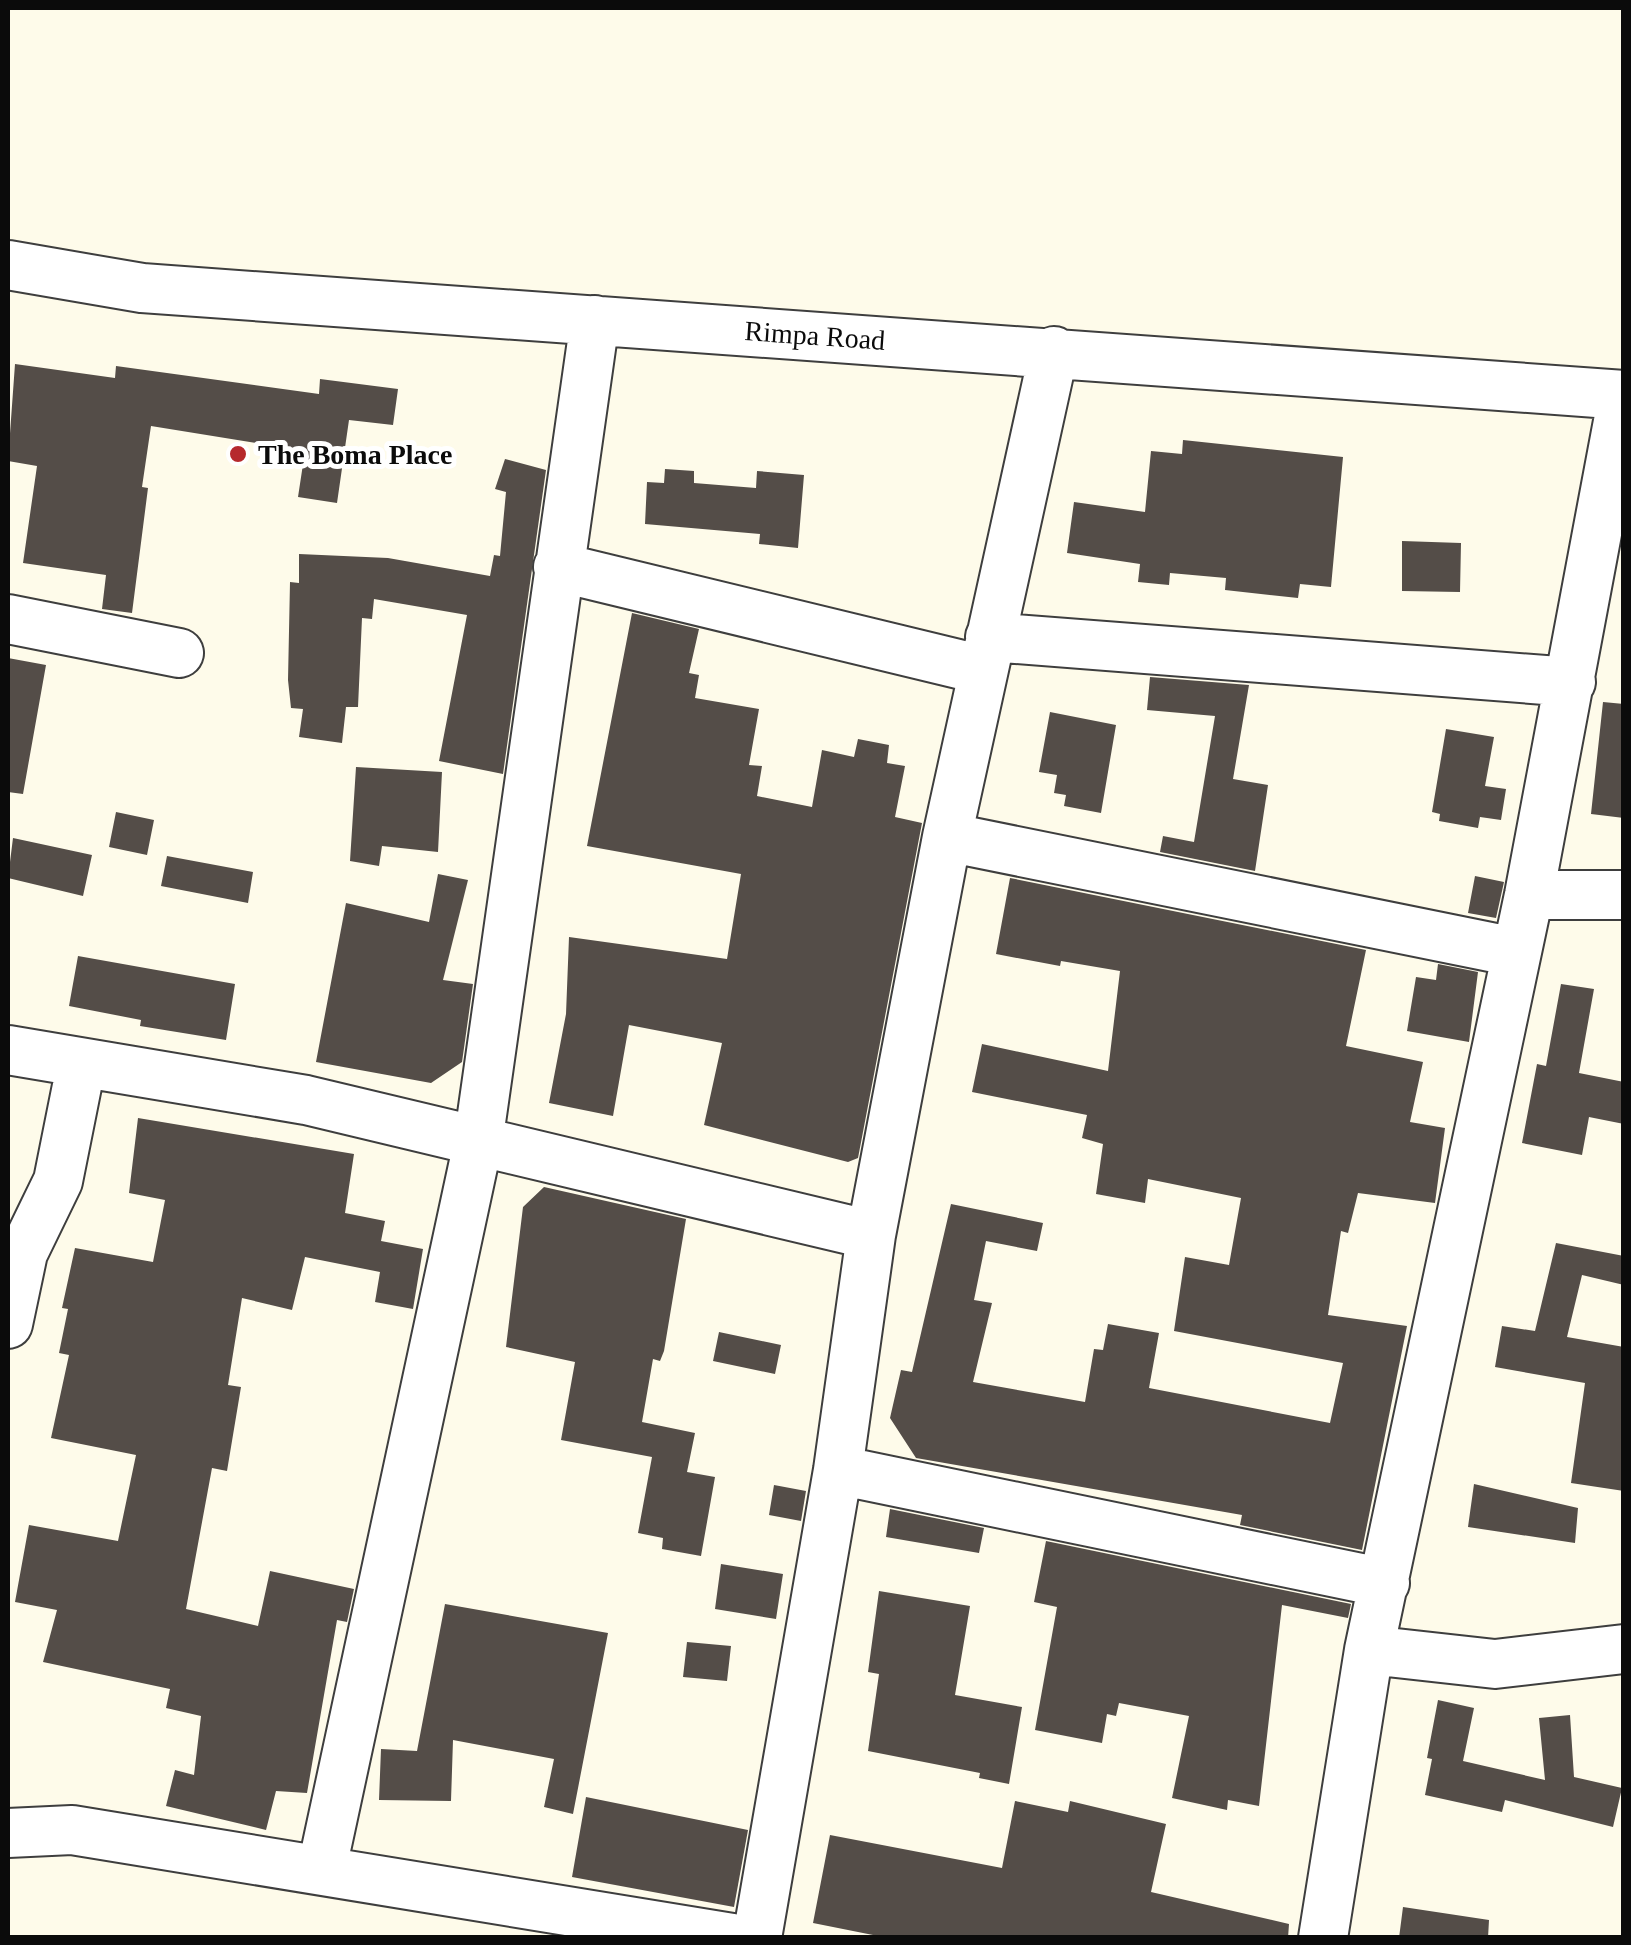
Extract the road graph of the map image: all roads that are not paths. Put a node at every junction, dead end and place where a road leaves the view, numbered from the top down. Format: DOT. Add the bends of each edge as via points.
graph roads {
  1 [pos="8,266"];
  2 [pos="595,320"];
  3 [pos="1054,351"];
  4 [pos="1623,395"];
  5 [pos="558,567"];
  6 [pos="8,619"];
  7 [pos="987,653"];
  8 [pos="179,654"];
  9 [pos="1571,682"];
  10 [pos="948,837"];
  11 [pos="1529,895"];
  12 [pos="1624,895"];
  13 [pos="1515,952"];
  14 [pos="8,1050"];
  15 [pos="81,1066"];
  16 [pos="478,1143"];
  17 [pos="871,1235"];
  18 [pos="8,1324"];
  19 [pos="838,1470"];
  20 [pos="1386,1583"];
  21 [pos="1624,1649"];
  22 [pos="1369,1650"];
  23 [pos="8,1834"];
  24 [pos="322,1868"];
  25 [pos="732,1938"];
  26 [pos="757,1938"];
  27 [pos="1323,1938"];
  1 -- 2 [label="street, Rimpa Road" via="142,288"];
  2 -- 3 [label="street, Rimpa Road"];
  2 -- 5 [label="street"];
  3 -- 4 [label="street, Rimpa Road"];
  3 -- 7 [label="street"];
  4 -- 9 [label="street"];
  5 -- 7 [label="street"];
  5 -- 16 [label="street"];
  6 -- 8 [label="street"];
  7 -- 9 [label="street"];
  7 -- 10 [label="street"];
  9 -- 11 [label="street"];
  10 -- 13 [label="street"];
  10 -- 17 [label="street"];
  11 -- 12 [label="street"];
  11 -- 13 [label="street"];
  13 -- 20 [label="street"];
  14 -- 15 [label="street"];
  15 -- 16 [label="street" via="225,1084"];
  15 -- 18 [label="street" via="58,1181 23,1253"];
  16 -- 17 [label="street"];
  16 -- 24 [label="street"];
  17 -- 19 [label="street"];
  19 -- 20 [label="street"];
  19 -- 26 [label="street"];
  20 -- 22 [label="street"];
  21 -- 22 [label="street" via="1494,1664"];
  22 -- 27 [label="street"];
  23 -- 24 [label="street" via="72,1830"];
  24 -- 25 [label="street"];
}
